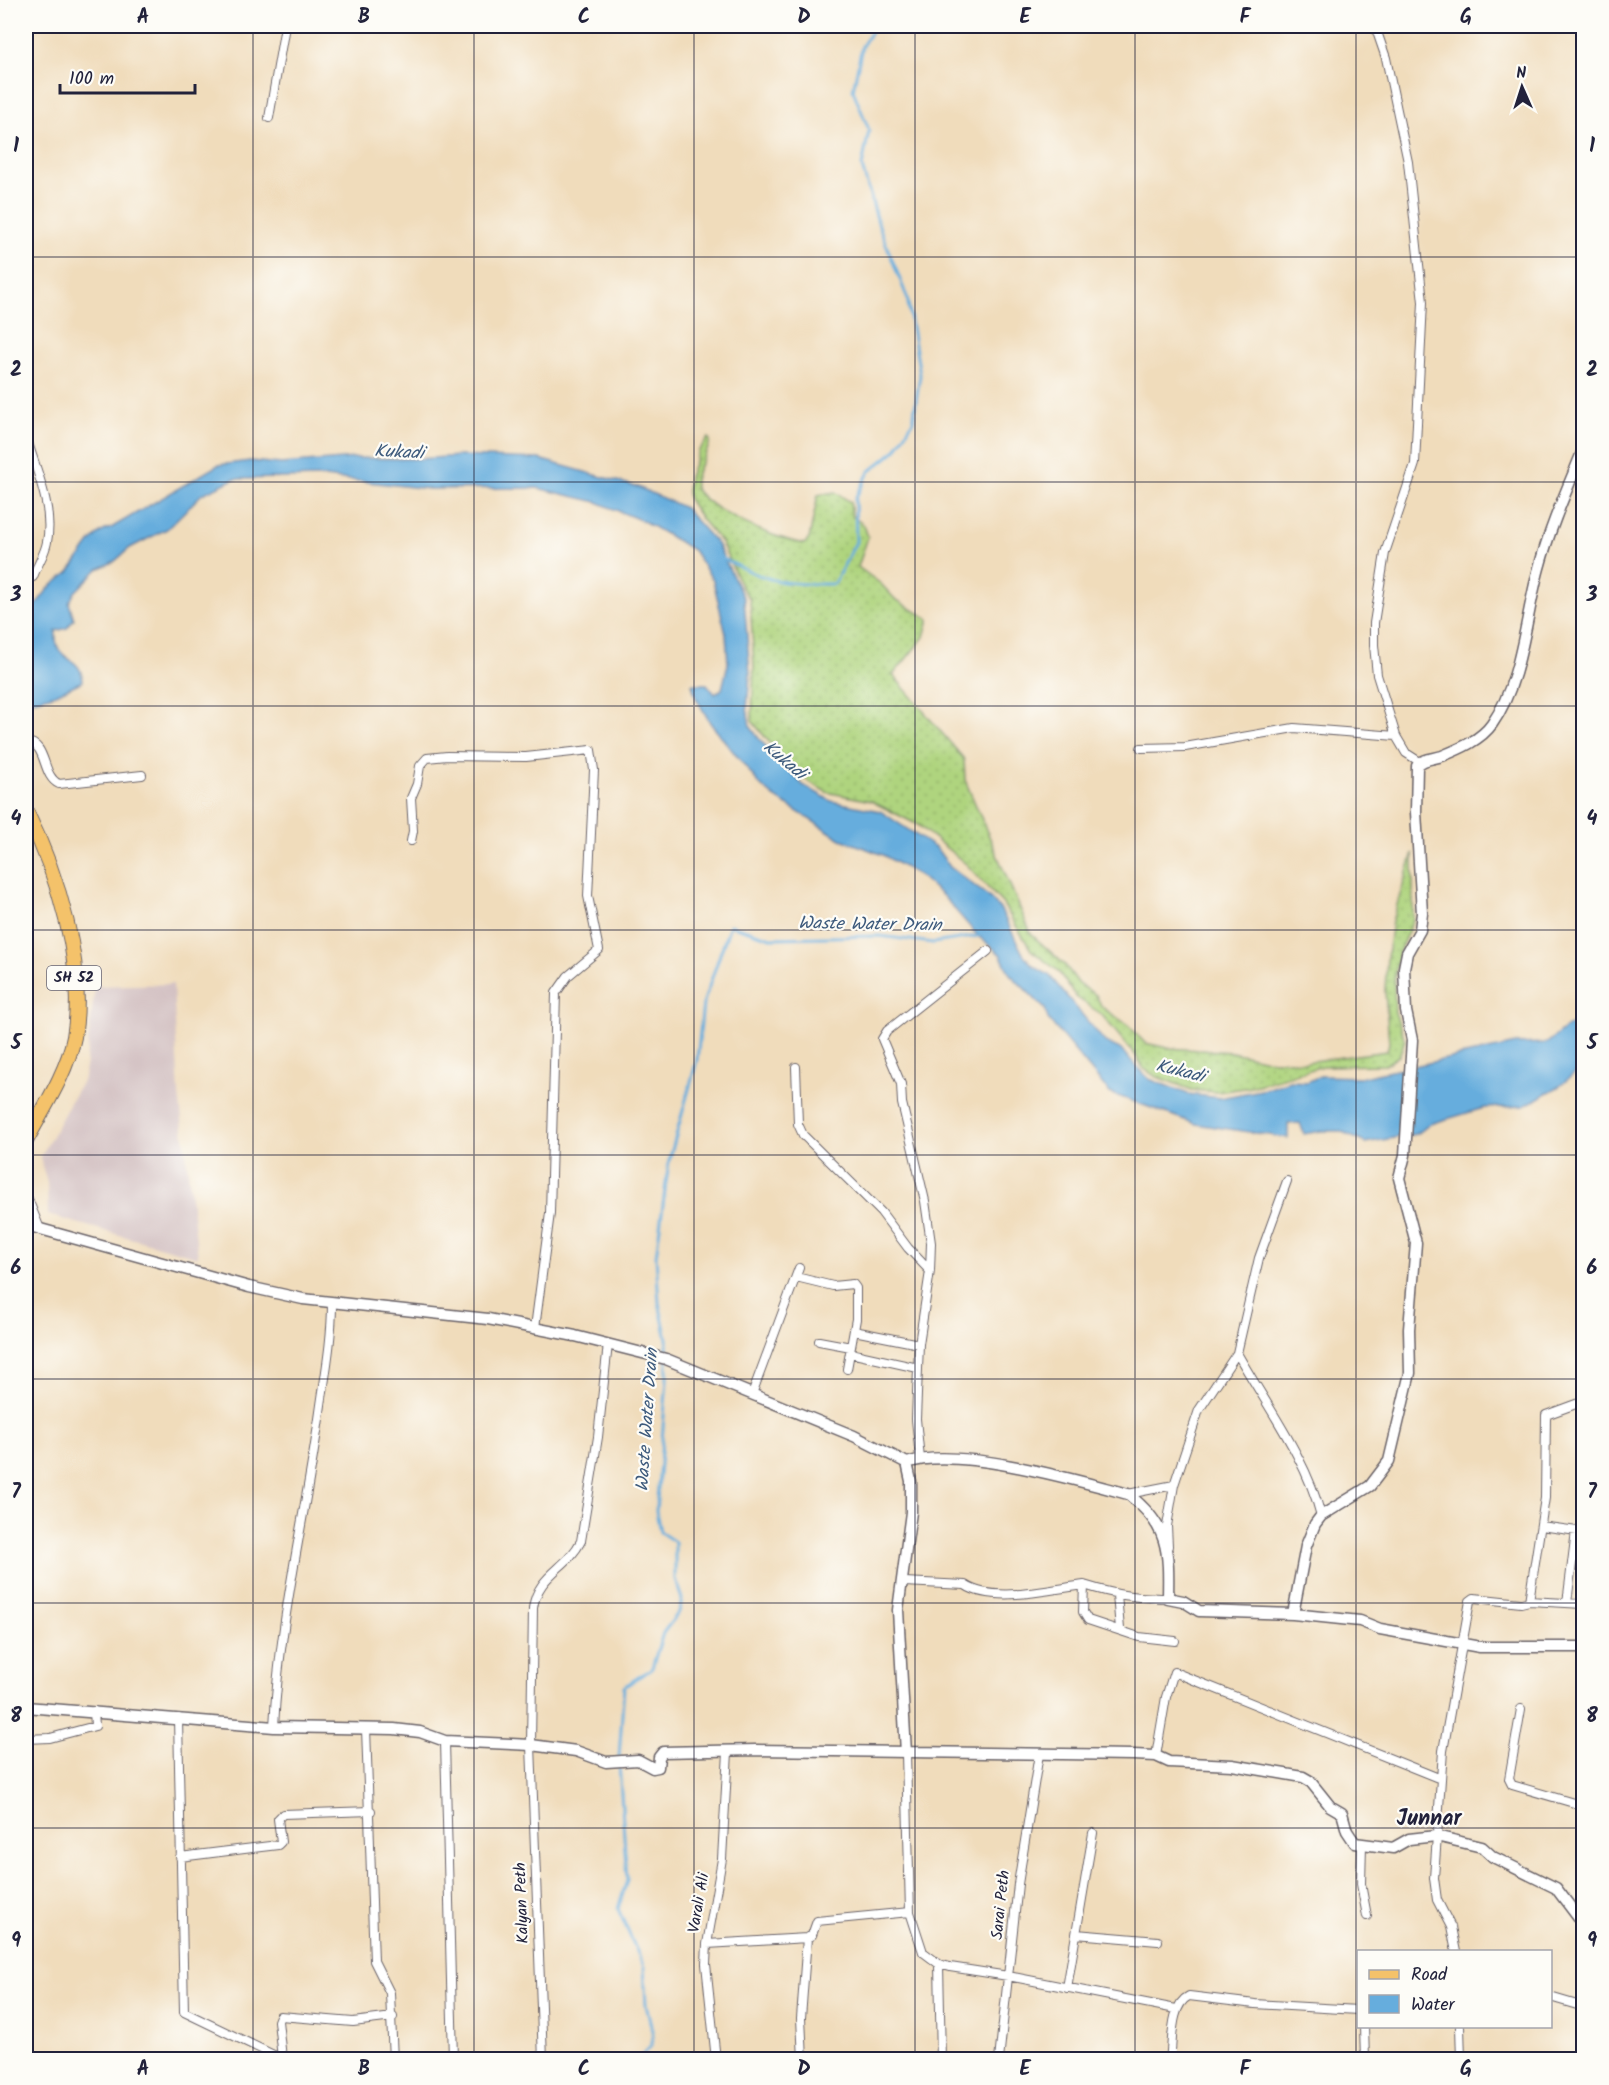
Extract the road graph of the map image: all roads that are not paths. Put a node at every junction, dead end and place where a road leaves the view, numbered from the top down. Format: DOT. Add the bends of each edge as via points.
graph roads {
  1 [pos="285,26"];
  2 [pos="1376,26"];
  3 [pos="269,118"];
  4 [pos="26,436"];
  5 [pos="1584,448"];
  6 [pos="33,577"];
  7 [pos="1396,736"];
  8 [pos="26,742"];
  9 [pos="1141,748"];
  10 [pos="1420,762"];
  11 [pos="142,775"];
  12 [pos="26,811"];
  13 [pos="411,841"];
  14 [pos="988,951"];
  15 [pos="796,1067"];
  16 [pos="26,1141"];
  17 [pos="1287,1181"];
  18 [pos="26,1194"];
  19 [pos="26,1225"];
  20 [pos="40,1229"];
  21 [pos="799,1268"];
  22 [pos="930,1271"];
  23 [pos="796,1277"];
  24 [pos="332,1303"];
  25 [pos="535,1328"];
  26 [pos="854,1331"];
  27 [pos="819,1341"];
  28 [pos="608,1344"];
  29 [pos="919,1344"];
  30 [pos="851,1350"];
  31 [pos="1237,1353"];
  32 [pos="918,1368"];
  33 [pos="847,1369"];
  34 [pos="752,1394"];
  35 [pos="1584,1401"];
  36 [pos="920,1459"];
  37 [pos="907,1463"];
  38 [pos="1174,1485"];
  39 [pos="1128,1494"];
  40 [pos="1321,1516"];
  41 [pos="1541,1526"];
  42 [pos="1580,1532"];
  43 [pos="1169,1552"];
  44 [pos="904,1582"];
  45 [pos="1084,1585"];
  46 [pos="1117,1595"];
  47 [pos="1167,1598"];
  48 [pos="1529,1600"];
  49 [pos="1567,1603"];
  50 [pos="1584,1604"];
  51 [pos="1293,1614"];
  52 [pos="1120,1629"];
  53 [pos="1175,1641"];
  54 [pos="1463,1644"];
  55 [pos="1584,1647"];
  56 [pos="26,1707"];
  57 [pos="1521,1709"];
  58 [pos="94,1712"];
  59 [pos="178,1718"];
  60 [pos="274,1727"];
  61 [pos="366,1728"];
  62 [pos="26,1739"];
  63 [pos="446,1741"];
  64 [pos="531,1745"];
  65 [pos="728,1752"];
  66 [pos="906,1753"];
  67 [pos="1039,1754"];
  68 [pos="1156,1756"];
  69 [pos="1441,1779"];
  70 [pos="1584,1806"];
  71 [pos="371,1811"];
  72 [pos="1093,1833"];
  73 [pos="1436,1836"];
  74 [pos="1362,1844"];
  75 [pos="180,1857"];
  76 [pos="910,1912"];
  77 [pos="1367,1916"];
  78 [pos="1584,1925"];
  79 [pos="1077,1934"];
  80 [pos="807,1938"];
  81 [pos="1158,1941"];
  82 [pos="707,1944"];
  83 [pos="1456,1950"];
  84 [pos="939,1964"];
  85 [pos="1008,1976"];
  86 [pos="1067,1988"];
  87 [pos="1552,1997"];
  88 [pos="1584,2007"];
  89 [pos="1176,2009"];
  90 [pos="1357,2010"];
  91 [pos="393,2017"];
  92 [pos="1364,2028"];
  93 [pos="1461,2028"];
  94 [pos="283,2059"];
  95 [pos="393,2060"];
  96 [pos="453,2060"];
  97 [pos="543,2060"];
  98 [pos="716,2060"];
  99 [pos="803,2060"];
  100 [pos="941,2060"];
  101 [pos="999,2060"];
  102 [pos="1170,2060"];
  103 [pos="1365,2060"];
  104 [pos="1461,2060"];
  1 -- 3 [label="street"];
  2 -- 7 [label="street" via="1408,162 1422,294 1415,464 1385,553 1374,623 1377,675"];
  4 -- 6 [label="street" via="47,519 47,543"];
  5 -- 10 [label="street" via="1539,565 1513,676 1499,711 1478,738 1440,757"];
  7 -- 9 [label="street" via="1294,728 1185,747"];
  7 -- 10 [label="street" via="1406,753"];
  8 -- 11 [label="street" via="39,748 49,773 59,784"];
  10 -- 40 [label="street" via="1416,771 1416,812 1422,913 1420,930 1407,953 1404,968 1412,1040 1405,1155 1399,1169 1401,1193 1416,1243 1408,1383 1389,1461 1381,1474 1354,1497"];
  12 -- 16 [label="main road, SH 52" via="53,873 67,921 76,1014 67,1060"];
  13 -- 25 [label="street" via="411,798 420,766 428,758 526,757 591,750 594,770 588,896 600,945 595,955 568,976 556,993 550,1213"];
  14 -- 22 [label="street" via="882,1039 901,1084 925,1201"];
  15 -- 22 [label="street" via="798,1124 803,1135 881,1212"];
  17 -- 31 [label="street" via="1259,1258"];
  18 -- 20 [label="street"];
  19 -- 20 [label="street"];
  20 -- 24 [label="street" via="249,1287"];
  21 -- 23 [label="street"];
  22 -- 29 [label="street"];
  23 -- 26 [label="street" via="833,1286 853,1284"];
  23 -- 34 [label="street"];
  24 -- 25 [label="street" via="488,1319"];
  24 -- 60 [label="street" via="329,1357 277,1668"];
  25 -- 28 [label="street"];
  26 -- 29 [label="street"];
  26 -- 30 [label="street"];
  27 -- 30 [label="street"];
  28 -- 34 [label="street" via="666,1359"];
  28 -- 64 [label="street, Kalyan Peth" via="581,1541 575,1553 535,1592"];
  29 -- 32 [label="street"];
  30 -- 32 [label="street"];
  30 -- 33 [label="street"];
  31 -- 38 [label="street" via="1199,1410"];
  31 -- 40 [label="street" via="1300,1460 1315,1491"];
  32 -- 36 [label="street" via="916,1419"];
  34 -- 37 [label="street" via="854,1436"];
  35 -- 41 [label="street" via="1546,1415"];
  36 -- 37 [label="street"];
  36 -- 39 [label="street" via="993,1462"];
  37 -- 44 [label="street" via="911,1512"];
  38 -- 39 [label="street"];
  38 -- 43 [label="street" via="1167,1526"];
  39 -- 43 [label="street" via="1152,1517"];
  40 -- 51 [label="street" via="1306,1546"];
  41 -- 42 [label="street"];
  41 -- 48 [label="street"];
  42 -- 49 [label="street"];
  43 -- 47 [label="street"];
  44 -- 45 [label="street" via="965,1585 973,1590 1018,1595"];
  44 -- 66 [label="street" via="898,1610"];
  45 -- 46 [label="street"];
  45 -- 52 [label="street" via="1084,1617"];
  46 -- 47 [label="street"];
  46 -- 52 [label="street"];
  47 -- 51 [label="street" via="1183,1601 1199,1611"];
  48 -- 49 [label="street"];
  48 -- 54 [label="street" via="1521,1603 1474,1598 1470,1601"];
  49 -- 50 [label="street"];
  51 -- 54 [label="street" via="1360,1622"];
  52 -- 53 [label="street" via="1139,1637"];
  54 -- 55 [label="street"];
  54 -- 69 [label="street"];
  56 -- 58 [label="street"];
  57 -- 70 [label="street" via="1509,1779 1512,1785"];
  58 -- 59 [label="street"];
  58 -- 62 [label="street" via="95,1726 50,1738"];
  59 -- 60 [label="street"];
  59 -- 75 [label="street"];
  60 -- 61 [label="street"];
  61 -- 63 [label="street" via="420,1732"];
  61 -- 71 [label="street"];
  63 -- 64 [label="street"];
  63 -- 96 [label="street"];
  64 -- 65 [label="street" via="576,1752 606,1762 638,1760 653,1768 658,1767 663,1752"];
  64 -- 97 [label="street, Kalyan Peth"];
  65 -- 66 [label="street"];
  65 -- 82 [label="street, Varali Ali" via="722,1859"];
  66 -- 67 [label="street"];
  66 -- 76 [label="street"];
  67 -- 68 [label="street"];
  67 -- 85 [label="street, Sarai Peth"];
  68 -- 69 [label="street" via="1174,1672"];
  68 -- 74 [label="street" via="1169,1762 1232,1765 1303,1778 1342,1813 1352,1839"];
  69 -- 73 [label="street"];
  71 -- 75 [label="street" via="288,1812 279,1819 278,1845"];
  71 -- 91 [label="street" via="374,1961 390,1993"];
  72 -- 79 [label="street"];
  73 -- 74 [label="street" via="1409,1839 1393,1848"];
  73 -- 78 [label="street" via="1482,1847 1493,1857 1556,1888"];
  73 -- 83 [label="street" via="1435,1891 1451,1927"];
  74 -- 77 [label="street" via="1360,1884"];
  75 -- 94 [label="street" via="184,2012"];
  76 -- 80 [label="street" via="817,1921"];
  76 -- 84 [label="street" via="918,1946"];
  79 -- 81 [label="street"];
  79 -- 86 [label="street"];
  80 -- 82 [label="street"];
  80 -- 99 [label="street" via="801,2018"];
  82 -- 98 [label="street, Varali Ali"];
  84 -- 85 [label="street"];
  84 -- 100 [label="street"];
  85 -- 86 [label="street"];
  85 -- 101 [label="street, Sarai Peth"];
  86 -- 89 [label="street"];
  87 -- 88 [label="street"];
  89 -- 90 [label="street" via="1188,1996"];
  89 -- 102 [label="street"];
  91 -- 94 [label="street" via="353,2022 280,2016"];
  91 -- 95 [label="street"];
  92 -- 103 [label="street"];
  93 -- 104 [label="street"];
}
